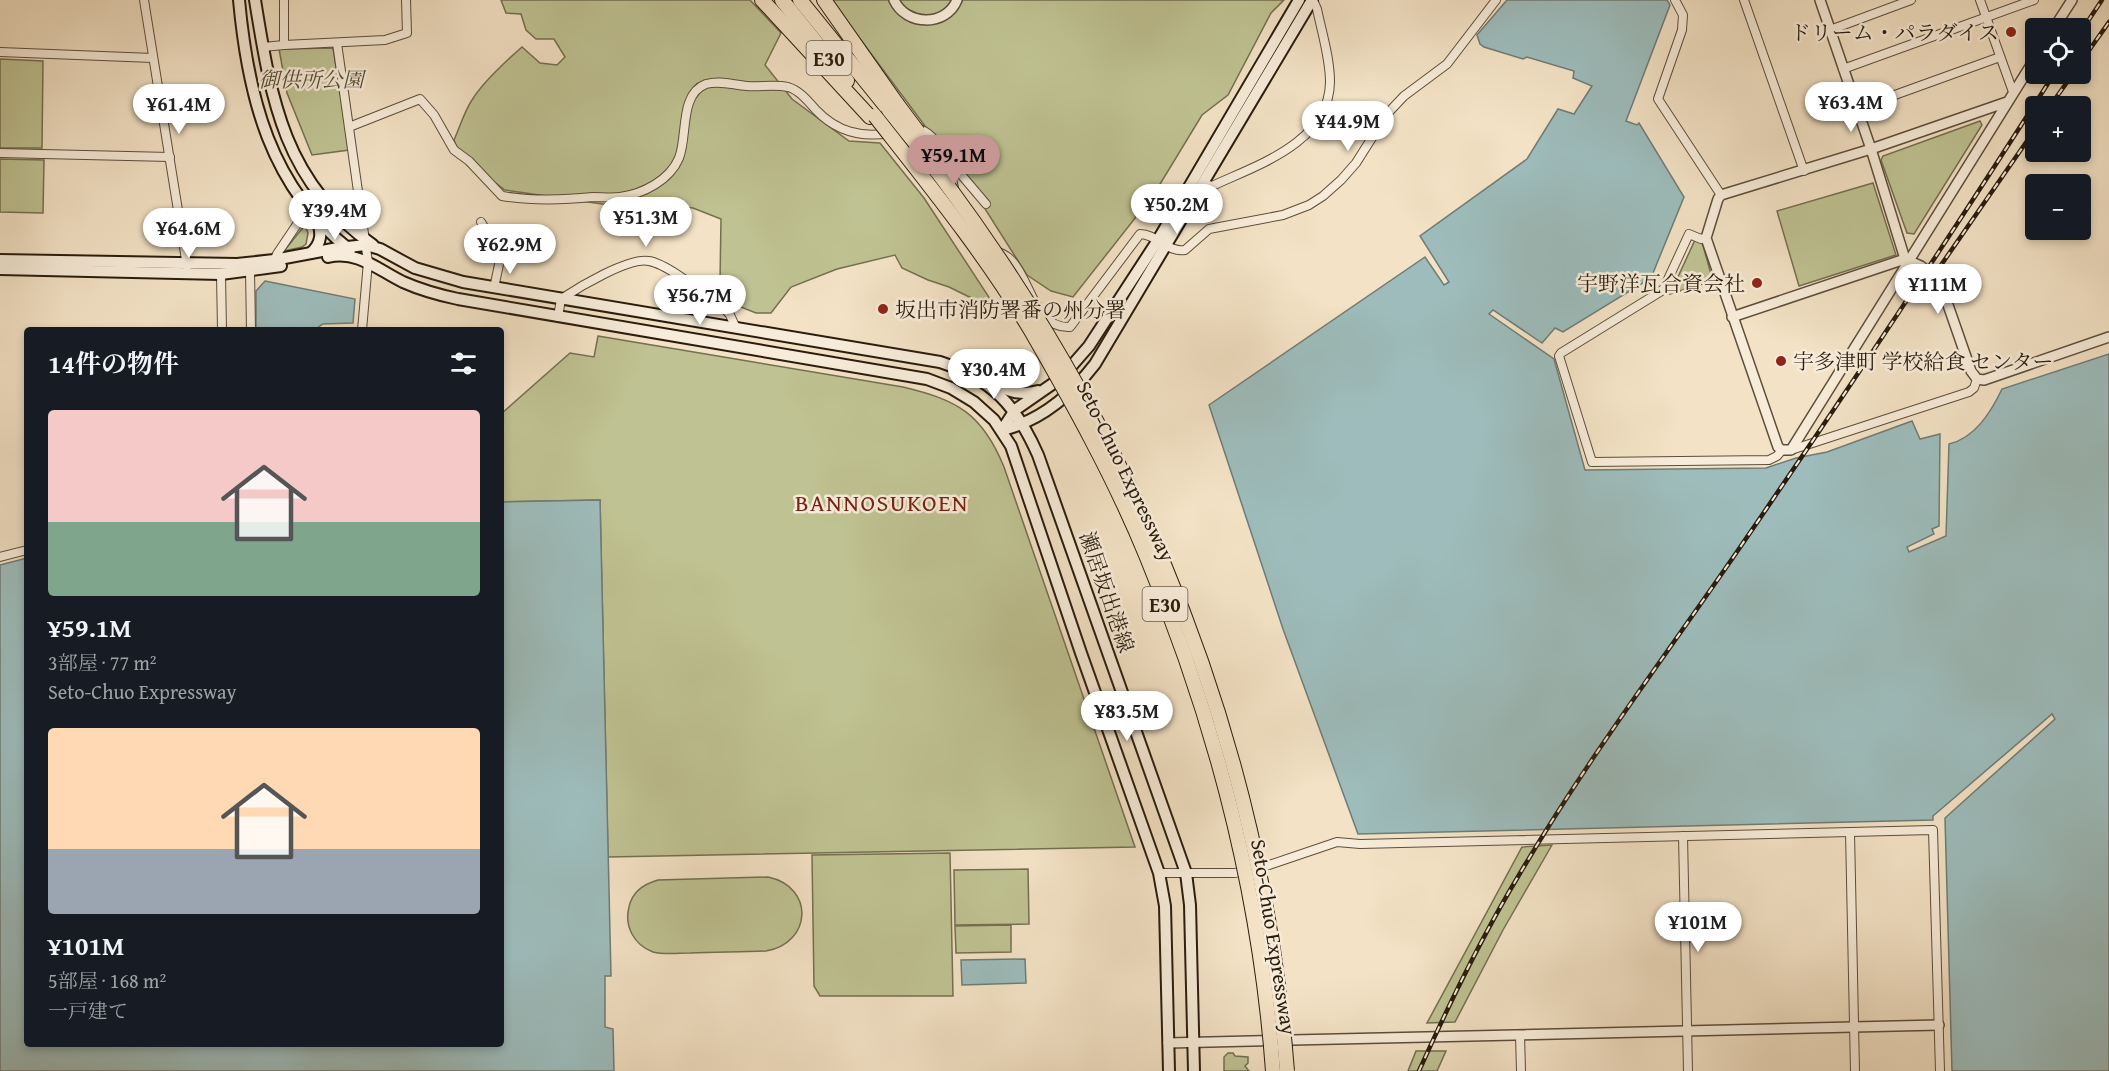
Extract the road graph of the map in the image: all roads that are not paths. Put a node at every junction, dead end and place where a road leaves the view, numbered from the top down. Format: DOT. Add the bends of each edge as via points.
graph roads {
  1 [pos="144,0"];
  2 [pos="237,0"];
  3 [pos="255,0"];
  4 [pos="284,0"];
  5 [pos="406,0"];
  6 [pos="762,0"];
  7 [pos="783,0"];
  8 [pos="800,0"];
  9 [pos="824,0"];
  10 [pos="894,0"];
  11 [pos="957,0"];
  12 [pos="1299,0"];
  13 [pos="1313,0"];
  14 [pos="1496,0"];
  15 [pos="1676,0"];
  16 [pos="1744,0"];
  17 [pos="1820,0"];
  18 [pos="1911,0"];
  19 [pos="1980,0"];
  20 [pos="2034,0"];
  21 [pos="2072,0"];
  22 [pos="1986,16"];
  23 [pos="2060,18"];
  24 [pos="1830,30"];
  25 [pos="337,43"];
  26 [pos="284,45"];
  27 [pos="263,47"];
  28 [pos="0,52"];
  29 [pos="2000,57"];
  30 [pos="153,58"];
  31 [pos="1842,69"];
  32 [pos="2025,74"];
  33 [pos="1253,90"];
  34 [pos="2013,92"];
  35 [pos="2007,102"];
  36 [pos="893,107"];
  37 [pos="1856,109"];
  38 [pos="872,116"];
  39 [pos="349,127"];
  40 [pos="1871,149"];
  41 [pos="943,152"];
  42 [pos="0,153"];
  43 [pos="170,157"];
  44 [pos="1804,171"];
  45 [pos="1204,184"];
  46 [pos="1721,195"];
  47 [pos="986,204"];
  48 [pos="308,208"];
  49 [pos="332,208"];
  50 [pos="317,218"];
  51 [pos="481,222"];
  52 [pos="1706,238"];
  53 [pos="365,242"];
  54 [pos="1162,243"];
  55 [pos="341,245"];
  56 [pos="509,250"];
  57 [pos="311,254"];
  58 [pos="501,255"];
  59 [pos="328,257"];
  60 [pos="0,260"];
  61 [pos="1908,260"];
  62 [pos="368,262"];
  63 [pos="273,264"];
  64 [pos="187,268"];
  65 [pos="0,269"];
  66 [pos="250,271"];
  67 [pos="221,274"];
  68 [pos="495,288"];
  69 [pos="561,299"];
  70 [pos="558,316"];
  71 [pos="1732,317"];
  72 [pos="222,327"];
  73 [pos="251,327"];
  74 [pos="362,327"];
  75 [pos="736,328"];
  76 [pos="2109,337"];
  77 [pos="820,342"];
  78 [pos="817,361"];
  79 [pos="940,362"];
  80 [pos="1977,379"];
  81 [pos="1049,387"];
  82 [pos="1015,411"];
  83 [pos="1024,425"];
  84 [pos="1002,430"];
  85 [pos="1786,450"];
  86 [pos="24,551"];
  87 [pos="0,557"];
  88 [pos="1850,832"];
  89 [pos="1683,836"];
  90 [pos="1159,873"];
  91 [pos="1186,873"];
  92 [pos="1939,1025"];
  93 [pos="1854,1027"];
  94 [pos="1687,1031"];
  95 [pos="1520,1035"];
  96 [pos="1168,1043"];
  97 [pos="1194,1043"];
  98 [pos="1169,1071"];
  99 [pos="1194,1071"];
  100 [pos="1273,1071"];
  101 [pos="1287,1071"];
  102 [pos="1521,1071"];
  103 [pos="1688,1071"];
  104 [pos="1855,1071"];
  105 [pos="1940,1071"];
  1 -- 30 [label="street"];
  2 -- 48 [label="main road" via="266,135 284,173"];
  3 -- 27 [label="main road"];
  4 -- 26 [label="street"];
  5 -- 25 [label="street" via="407,33 385,40"];
  6 -- 38 [label="highway"];
  7 -- 38 [label="highway, E30"];
  8 -- 36 [label="highway, E30"];
  9 -- 36 [label="highway"];
  10 -- 11 [label="street" via="909,16 925,20 941,17"];
  12 -- 33 [label="main road"];
  13 -- 33 [label="main road"];
  13 -- 45 [label="street" via="1329,69 1328,97 1323,110 1314,125 1289,148 1212,186"];
  14 -- 54 [label="street" via="1448,64 1404,96 1387,114 1356,163 1323,196 1283,215 1209,229 1185,250"];
  15 -- 46 [label="street" via="1683,15 1682,30 1658,99"];
  16 -- 44 [label="street"];
  17 -- 24 [label="street"];
  18 -- 24 [label="street"];
  19 -- 22 [label="street"];
  20 -- 22 [label="street"];
  21 -- 23 [label="street"];
  22 -- 29 [label="street"];
  22 -- 31 [label="street"];
  24 -- 31 [label="street"];
  25 -- 26 [label="street"];
  25 -- 39 [label="street"];
  26 -- 27 [label="street"];
  27 -- 49 [label="main road" via="282,130 298,164"];
  28 -- 30 [label="street"];
  29 -- 34 [label="street"];
  29 -- 37 [label="street"];
  30 -- 43 [label="street"];
  31 -- 37 [label="street"];
  32 -- 34 [label="street"];
  33 -- 45 [label="main road"];
  33 -- 54 [label="main road"];
  34 -- 35 [label="street"];
  35 -- 40 [label="street"];
  35 -- 61 [label="street"];
  36 -- 101 [label="highway, Seto-Chuo Expressway / E30, bridge" via="948,171 1041,321 1117,461 1158,548 1190,630 1243,799 1262,883"];
  37 -- 40 [label="street"];
  38 -- 100 [label="highway, Seto-Chuo Expressway / E30, bridge" via="977,250 1029,328 1109,475 1145,553 1177,634 1228,802 1247,885"];
  39 -- 41 [label="street" via="420,99 454,150 470,161 502,196 572,200 620,197 656,184 679,158 692,95 699,88 721,82 789,87 844,130 878,135 919,128"];
  39 -- 53 [label="street"];
  40 -- 44 [label="street"];
  40 -- 61 [label="street"];
  41 -- 47 [label="street"];
  41 -- 54 [label="street" via="968,226 977,239 1011,260 1051,324 1070,327 1140,234"];
  42 -- 43 [label="street"];
  43 -- 64 [label="street"];
  44 -- 46 [label="street"];
  45 -- 54 [label="main road"];
  46 -- 52 [label="street"];
  48 -- 50 [label="main road"];
  48 -- 63 [label="street"];
  49 -- 53 [label="main road"];
  49 -- 55 [label="main road"];
  50 -- 55 [label="main road"];
  50 -- 57 [label="main road" via="321,239"];
  51 -- 58 [label="street"];
  52 -- 71 [label="street"];
  52 -- 85 [label="street" via="1689,234 1663,290 1559,356 1592,462 1769,460"];
  53 -- 55 [label="main road"];
  53 -- 62 [label="street"];
  53 -- 68 [label="main road" via="428,273"];
  54 -- 81 [label="main road" via="1089,346"];
  54 -- 83 [label="main road" via="1105,349 1084,378 1059,402"];
  55 -- 57 [label="main road"];
  55 -- 59 [label="main road"];
  55 -- 62 [label="main road"];
  56 -- 58 [label="street"];
  57 -- 63 [label="main road"];
  58 -- 68 [label="street"];
  59 -- 62 [label="main road" via="346,255"];
  59 -- 63 [label="main road"];
  60 -- 64 [label="main road"];
  61 -- 71 [label="street"];
  61 -- 80 [label="street" via="1940,282"];
  61 -- 85 [label="street"];
  62 -- 70 [label="main road, 瀬居坂出港線" via="401,281 440,295"];
  62 -- 74 [label="street"];
  63 -- 64 [label="main road"];
  63 -- 66 [label="main road"];
  64 -- 65 [label="main road"];
  64 -- 67 [label="main road"];
  66 -- 67 [label="main road"];
  66 -- 73 [label="street"];
  67 -- 72 [label="street"];
  68 -- 69 [label="main road"];
  69 -- 70 [label="street"];
  69 -- 75 [label="main road"];
  69 -- 75 [label="street" via="583,285 648,260 724,308"];
  70 -- 78 [label="main road, 瀬居坂出港線"];
  71 -- 85 [label="street" via="1778,447"];
  75 -- 77 [label="main road"];
  76 -- 80 [label="street" via="1984,380"];
  77 -- 78 [label="main road"];
  77 -- 79 [label="main road"];
  78 -- 84 [label="main road, 瀬居坂出港線" via="940,383 974,402"];
  79 -- 81 [label="main road" via="964,368 1018,393 1034,393"];
  79 -- 82 [label="main road, 瀬居坂出港線" via="975,377"];
  80 -- 85 [label="street" via="1969,392"];
  81 -- 82 [label="main road"];
  82 -- 83 [label="main road, 瀬居坂出港線"];
  82 -- 84 [label="main road"];
  83 -- 84 [label="main road"];
  83 -- 91 [label="main road, 瀬居坂出港線" via="1038,454"];
  84 -- 90 [label="main road, 瀬居坂出港線" via="1018,464"];
  86 -- 87 [label="street"];
  88 -- 89 [label="street"];
  88 -- 92 [label="street" via="1933,830"];
  88 -- 93 [label="street"];
  89 -- 91 [label="street" via="1337,842 1252,870"];
  89 -- 94 [label="street"];
  90 -- 91 [label="street"];
  90 -- 96 [label="main road, 瀬居坂出港線" via="1165,906"];
  91 -- 97 [label="main road, 瀬居坂出港線"];
  92 -- 93 [label="street"];
  92 -- 105 [label="street"];
  93 -- 94 [label="street"];
  93 -- 104 [label="street"];
  94 -- 95 [label="street"];
  94 -- 103 [label="street"];
  95 -- 97 [label="street"];
  95 -- 102 [label="street"];
  96 -- 97 [label="street"];
  96 -- 98 [label="main road, 瀬居坂出港線"];
  97 -- 99 [label="main road, 瀬居坂出港線"];
}
